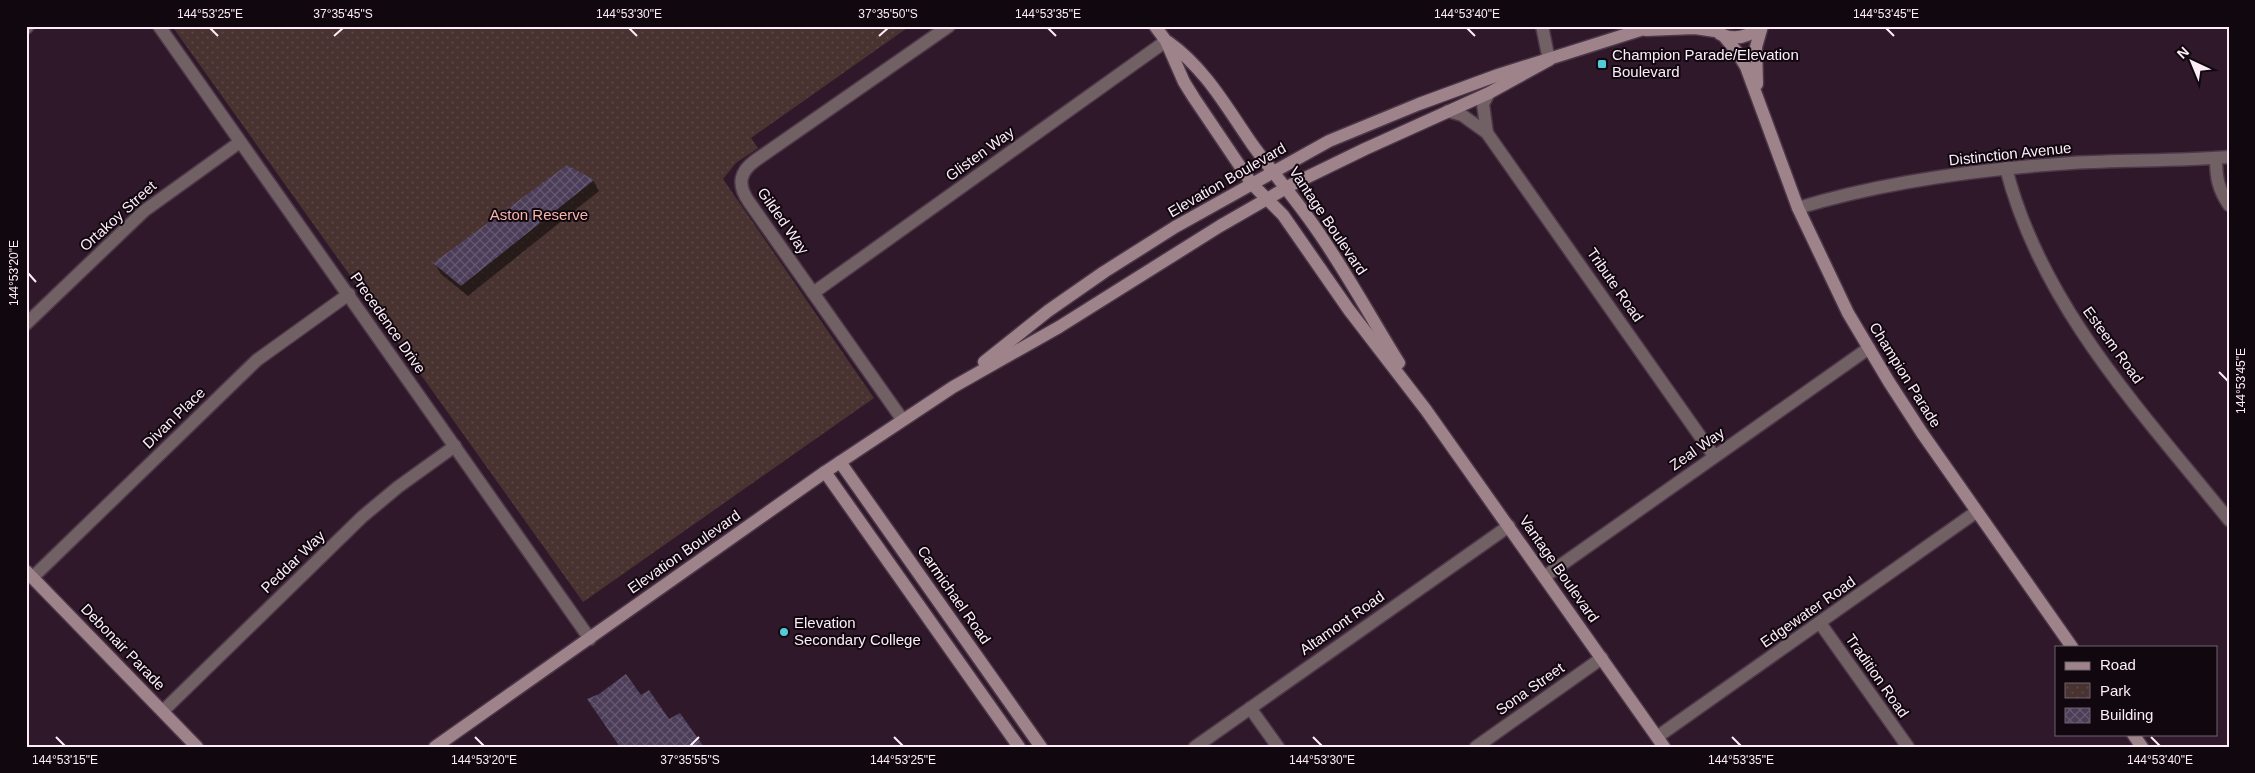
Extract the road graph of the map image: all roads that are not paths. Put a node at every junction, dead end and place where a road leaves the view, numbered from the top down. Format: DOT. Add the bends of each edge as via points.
graph roads {
  1 [pos="159,26"];
  2 [pos="949,26"];
  3 [pos="1155,26"];
  4 [pos="1542,26"];
  5 [pos="1761,26"];
  6 [pos="1650,28"];
  7 [pos="1716,31"];
  8 [pos="1166,41"];
  9 [pos="1549,60"];
  10 [pos="1489,93"];
  11 [pos="1758,94"];
  12 [pos="1448,111"];
  13 [pos="1487,133"];
  14 [pos="240,142"];
  15 [pos="2222,157"];
  16 [pos="2006,168"];
  17 [pos="1274,171"];
  18 [pos="1252,184"];
  19 [pos="1287,188"];
  20 [pos="1267,200"];
  21 [pos="2229,205"];
  22 [pos="1798,208"];
  23 [pos="813,293"];
  24 [pos="349,294"];
  25 [pos="26,324"];
  26 [pos="1868,348"];
  27 [pos="953,387"];
  28 [pos="1426,410"];
  29 [pos="902,419"];
  30 [pos="455,446"];
  31 [pos="1714,456"];
  32 [pos="840,462"];
  33 [pos="825,472"];
  34 [pos="1976,512"];
  35 [pos="2229,520"];
  36 [pos="1509,526"];
  37 [pos="29,574"];
  38 [pos="1544,577"];
  39 [pos="1820,623"];
  40 [pos="590,639"];
  41 [pos="2071,646"];
  42 [pos="1602,658"];
  43 [pos="1250,708"];
  44 [pos="163,711"];
  45 [pos="2134,736"];
  46 [pos="1660,742"];
  47 [pos="196,747"];
  48 [pos="435,747"];
  49 [pos="1019,747"];
  50 [pos="1041,747"];
  51 [pos="1195,747"];
  52 [pos="1278,747"];
  53 [pos="1476,747"];
  54 [pos="1908,747"];
  55 [pos="2142,747"];
  1 -- 14 [label="street, Precedence Drive"];
  2 -- 23 [label="street, Gilded Way" via="744,170 740,187 745,196"];
  3 -- 8 [label="street, Vantage Boulevard"];
  4 -- 9 [label="street"];
  5 -- 7 [label="street, Elevation Boulevard" via="1744,37"];
  5 -- 11 [label="street, Champion Parade" via="1756,47"];
  6 -- 7 [label="street, Elevation Boulevard"];
  6 -- 9 [label="street, Elevation Boulevard"];
  7 -- 11 [label="street, Champion Parade" via="1737,52"];
  8 -- 17 [label="street, Vantage Boulevard" via="1220,94"];
  8 -- 18 [label="street, Vantage Boulevard" via="1189,90"];
  8 -- 23 [label="street, Glisten Way"];
  9 -- 10 [label="street, Elevation Boulevard"];
  9 -- 17 [label="street, Elevation Boulevard" via="1358,128"];
  10 -- 12 [label="street, Elevation Boulevard"];
  10 -- 13 [label="street" via="1483,104"];
  11 -- 22 [label="street, Champion Parade"];
  12 -- 13 [label="street" via="1462,115"];
  12 -- 19 [label="street, Elevation Boulevard"];
  13 -- 31 [label="street, Tribute Road"];
  14 -- 24 [label="street, Precedence Drive"];
  14 -- 25 [label="street, Ortakoy Street" via="144,211"];
  15 -- 16 [label="street, Distinction Avenue"];
  15 -- 21 [label="street" via="2217,184"];
  16 -- 22 [label="street, Distinction Avenue" via="1867,190"];
  16 -- 35 [label="street, Esteem Road" via="2019,213 2037,253 2079,329 2103,364"];
  17 -- 18 [label="street, Elevation Boulevard"];
  17 -- 19 [label="street, Vantage Boulevard"];
  18 -- 20 [label="street, Vantage Boulevard"];
  18 -- 27 [label="street, Elevation Boulevard" via="1104,272 1040,317"];
  19 -- 20 [label="street, Elevation Boulevard"];
  19 -- 28 [label="street, Vantage Boulevard" via="1326,243"];
  20 -- 27 [label="street, Elevation Boulevard" via="1059,327"];
  20 -- 28 [label="street, Vantage Boulevard" via="1283,215 1349,310"];
  22 -- 26 [label="street, Champion Parade" via="1825,268"];
  23 -- 29 [label="street, Gilded Way"];
  24 -- 30 [label="street, Precedence Drive"];
  24 -- 37 [label="street, Divan Place" via="257,360"];
  26 -- 31 [label="street, Zeal Way"];
  26 -- 34 [label="street, Champion Parade"];
  27 -- 29 [label="street, Elevation Boulevard"];
  28 -- 36 [label="street, Vantage Boulevard"];
  29 -- 32 [label="street, Elevation Boulevard"];
  30 -- 40 [label="street, Precedence Drive"];
  30 -- 44 [label="street, Peddar Way" via="362,517"];
  31 -- 38 [label="street, Zeal Way"];
  32 -- 33 [label="street, Elevation Boulevard"];
  32 -- 50 [label="street, Carmichael Road"];
  33 -- 40 [label="street, Elevation Boulevard"];
  33 -- 49 [label="street"];
  34 -- 39 [label="street, Edgewater Road"];
  34 -- 41 [label="street, Champion Parade"];
  36 -- 38 [label="street, Vantage Boulevard"];
  36 -- 43 [label="street, Altamont Road"];
  37 -- 44 [label="street, Debonair Parade"];
  38 -- 42 [label="street, Vantage Boulevard"];
  39 -- 46 [label="street, Edgewater Road"];
  39 -- 54 [label="street, Tradition Road"];
  40 -- 48 [label="street, Elevation Boulevard"];
  42 -- 46 [label="street, Vantage Boulevard"];
  42 -- 53 [label="street, Sona Street"];
  43 -- 51 [label="street, Altamont Road"];
  43 -- 52 [label="street"];
  44 -- 47 [label="street, Debonair Parade"];
  45 -- 55 [label="street"];
}
